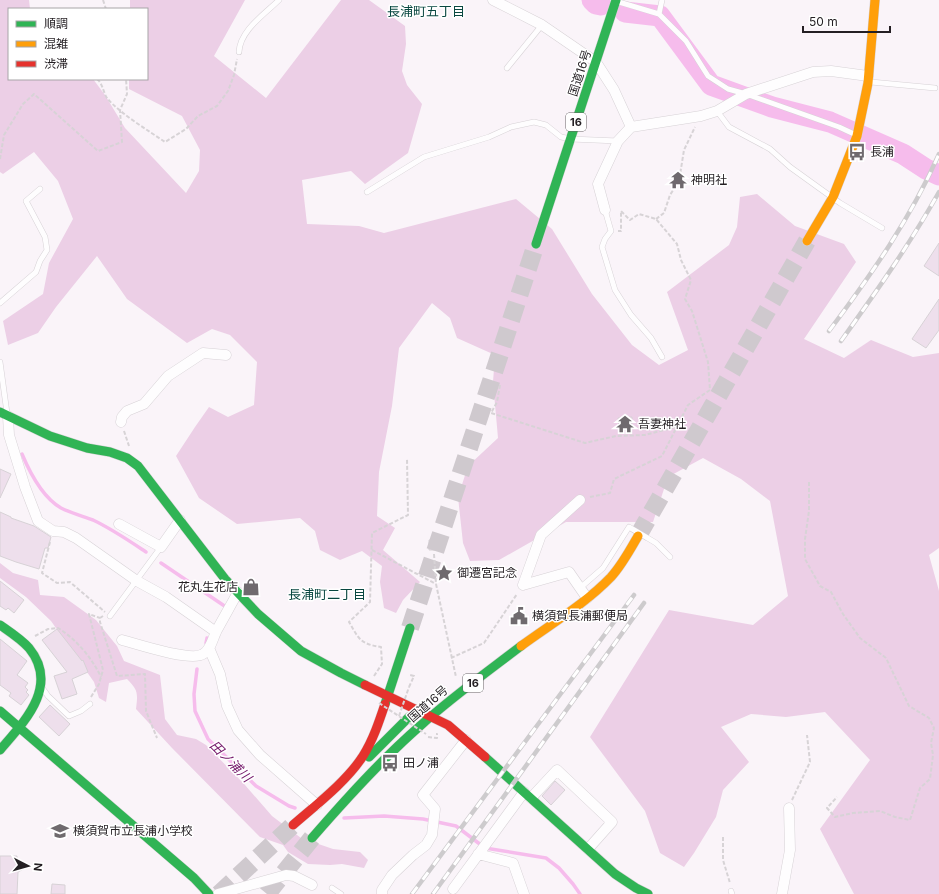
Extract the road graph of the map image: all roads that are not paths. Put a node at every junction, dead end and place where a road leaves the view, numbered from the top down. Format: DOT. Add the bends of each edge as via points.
graph roads {
  1 [pos="279,0"];
  2 [pos="493,0"];
  3 [pos="616,0"];
  4 [pos="662,0"];
  5 [pos="875,0"];
  6 [pos="659,14"];
  7 [pos="542,25"];
  8 [pos="239,52"];
  9 [pos="596,62"];
  10 [pos="507,68"];
  11 [pos="868,80"];
  12 [pos="935,88"];
  13 [pos="746,94"];
  14 [pos="717,111"];
  15 [pos="631,127"];
  16 [pos="857,136"];
  17 [pos="570,139"];
  18 [pos="618,141"];
  19 [pos="40,189"];
  20 [pos="367,192"];
  21 [pos="833,197"];
  22 [pos="605,210"];
  23 [pos="882,228"];
  24 [pos="807,241"];
  25 [pos="536,244"];
  26 [pos="0,303"];
  27 [pos="226,355"];
  28 [pos="662,357"];
  29 [pos="0,362"];
  30 [pos="4,414"];
  31 [pos="122,422"];
  32 [pos="580,500"];
  33 [pos="180,520"];
  34 [pos="119,524"];
  35 [pos="638,536"];
  36 [pos="161,547"];
  37 [pos="670,557"];
  38 [pos="137,581"];
  39 [pos="580,588"];
  40 [pos="238,592"];
  41 [pos="587,598"];
  42 [pos="110,616"];
  43 [pos="0,625"];
  44 [pos="410,628"];
  45 [pos="216,632"];
  46 [pos="122,640"];
  47 [pos="209,648"];
  48 [pos="41,687"];
  49 [pos="388,695"];
  50 [pos="90,704"];
  51 [pos="0,711"];
  52 [pos="431,716"];
  53 [pos="20,728"];
  54 [pos="466,740"];
  55 [pos="0,750"];
  56 [pos="347,776"];
  57 [pos="527,795"];
  58 [pos="317,805"];
  59 [pos="789,808"];
  60 [pos="293,825"];
  61 [pos="312,838"];
  62 [pos="588,849"];
  63 [pos="478,854"];
  64 [pos="312,886"];
  65 [pos="332,888"];
  66 [pos="454,891"];
  67 [pos="634,891"];
  68 [pos="208,894"];
  69 [pos="218,894"];
  70 [pos="341,894"];
  71 [pos="382,894"];
  72 [pos="524,894"];
  73 [pos="648,894"];
  74 [pos="782,894"];
  1 -- 8 [label="lane" via="244,35"];
  2 -- 7 [label="street"];
  3 -- 6 [label="lane"];
  3 -- 9 [label="main road, 国道16号 / 16"];
  4 -- 6 [label="lane"];
  5 -- 11 [label="main road"];
  6 -- 13 [label="lane" via="686,41 708,76 728,89"];
  7 -- 9 [label="street"];
  7 -- 10 [label="lane"];
  9 -- 15 [label="street" via="614,90"];
  9 -- 17 [label="main road, 国道16号 / 16"];
  11 -- 12 [label="lane"];
  11 -- 13 [label="street" via="831,71 813,72"];
  11 -- 16 [label="main road"];
  13 -- 14 [label="street"];
  13 -- 16 [label="lane" via="840,127"];
  14 -- 15 [label="street"];
  14 -- 21 [label="lane" via="729,127 770,149 790,167"];
  15 -- 18 [label="street"];
  16 -- 21 [label="main road"];
  17 -- 18 [label="lane"];
  17 -- 20 [label="lane" via="561,137 546,125 534,122 511,127 489,137 424,157"];
  17 -- 25 [label="main road, 国道16号 / 16"];
  18 -- 22 [label="street" via="598,184"];
  19 -- 26 [label="lane" via="26,201 45,237 47,250 36,272"];
  21 -- 23 [label="lane"];
  21 -- 24 [label="main road"];
  22 -- 28 [label="lane" via="611,232 602,247 615,290"];
  27 -- 31 [label="street" via="203,353 168,376 144,404 127,411 122,417"];
  29 -- 30 [label="lane"];
  30 -- 33 [label="main road" via="50,436 87,448 110,452 131,461 138,466"];
  30 -- 38 [label="street" via="25,487 38,521 53,531 64,532 76,538"];
  32 -- 39 [label="street" via="541,535 523,585 569,572"];
  33 -- 36 [label="street"];
  33 -- 40 [label="main road"];
  34 -- 36 [label="street"];
  35 -- 41 [label="main road, 国道16号 / 16" via="612,576"];
  36 -- 38 [label="lane"];
  37 -- 39 [label="lane" via="656,543 629,527 603,568"];
  38 -- 42 [label="lane"];
  38 -- 45 [label="street" via="166,597"];
  39 -- 41 [label="street"];
  40 -- 45 [label="street"];
  40 -- 49 [label="main road" via="258,614 301,651 340,673"];
  41 -- 52 [label="main road, 国道16号 / 16"];
  43 -- 48 [label="main road" via="23,643 35,657 39,666"];
  44 -- 49 [label="main road"];
  45 -- 47 [label="street"];
  46 -- 47 [label="street" via="193,657 203,654"];
  47 -- 58 [label="street" via="220,674 227,706 238,730 260,755"];
  48 -- 50 [label="lane" via="69,716"];
  48 -- 53 [label="main road" via="39,699"];
  49 -- 52 [label="main road"];
  49 -- 56 [label="main road" via="373,737 363,756"];
  51 -- 53 [label="main road"];
  52 -- 54 [label="main road" via="448,725"];
  52 -- 56 [label="main road" via="419,713 409,717"];
  52 -- 61 [label="main road, 国道16号 / 16" via="339,806"];
  53 -- 55 [label="main road"];
  53 -- 68 [label="main road" via="194,878"];
  54 -- 57 [label="main road"];
  54 -- 71 [label="street" via="423,795 435,809 432,835 426,844 392,875"];
  56 -- 58 [label="main road"];
  57 -- 62 [label="main road"];
  57 -- 62 [label="street" via="557,770 612,822"];
  57 -- 63 [label="street"];
  58 -- 60 [label="main road"];
  59 -- 74 [label="street" via="790,850"];
  62 -- 67 [label="main road"];
  63 -- 66 [label="street"];
  63 -- 72 [label="street" via="513,863"];
  64 -- 69 [label="street" via="294,876 286,875"];
  65 -- 70 [label="lane"];
  67 -- 73 [label="main road"];
}
